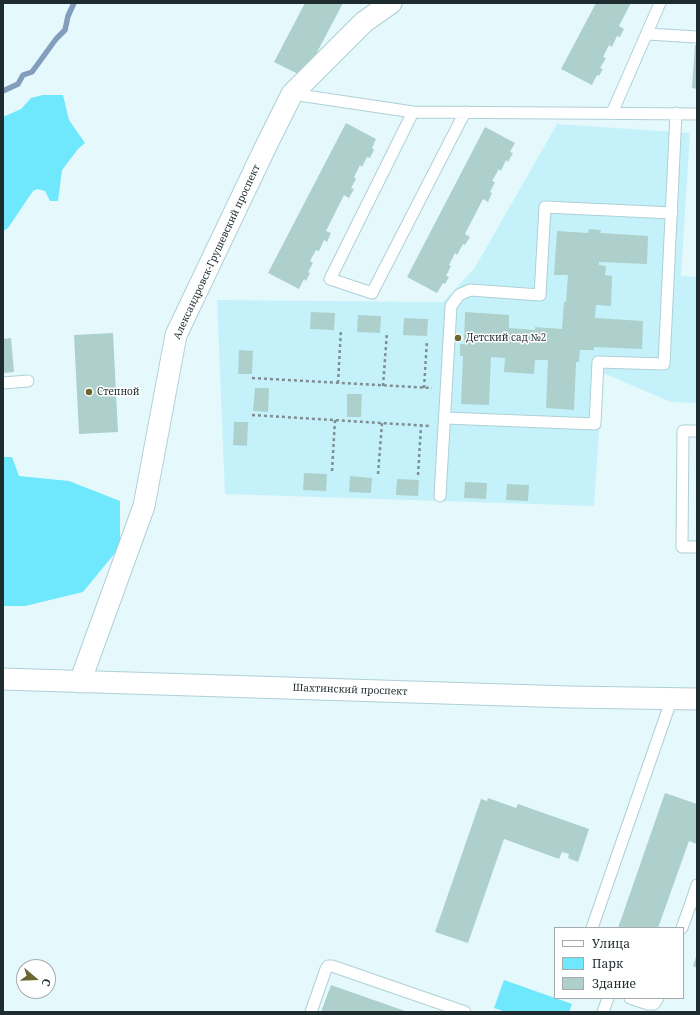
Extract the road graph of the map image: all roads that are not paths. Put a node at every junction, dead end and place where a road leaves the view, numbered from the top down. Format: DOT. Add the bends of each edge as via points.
graph roads {
  1 [pos="391,3"];
  2 [pos="660,3"];
  3 [pos="647,34"];
  4 [pos="697,37"];
  5 [pos="292,94"];
  6 [pos="413,112"];
  7 [pos="465,112"];
  8 [pos="612,113"];
  9 [pos="676,113"];
  10 [pos="697,114"];
  11 [pos="672,213"];
  12 [pos="28,381"];
  13 [pos="3,382"];
  14 [pos="445,422"];
  15 [pos="697,431"];
  16 [pos="440,496"];
  17 [pos="697,547"];
  18 [pos="3,679"];
  19 [pos="80,682"];
  20 [pos="672,698"];
  21 [pos="697,699"];
  22 [pos="697,885"];
  23 [pos="694,901"];
  24 [pos="592,927"];
  25 [pos="682,927"];
  26 [pos="608,999"];
  27 [pos="633,999"];
  28 [pos="657,999"];
  29 [pos="311,1012"];
  30 [pos="465,1012"];
  31 [pos="603,1012"];
  1 -- 5 [label="street, Александровск-Грушевский проспект" via="364,22"];
  2 -- 3 [label="lane"];
  3 -- 4 [label="lane"];
  3 -- 8 [label="lane"];
  5 -- 6 [label="lane"];
  5 -- 19 [label="street, Александровск-Грушевский проспект" via="176,336 144,506"];
  6 -- 7 [label="lane"];
  6 -- 7 [label="lane" via="330,279 372,293"];
  7 -- 8 [label="lane"];
  8 -- 9 [label="lane"];
  9 -- 10 [label="lane"];
  9 -- 11 [label="lane"];
  11 -- 14 [label="lane" via="545,207 540,295 470,290 459,295 451,306"];
  11 -- 14 [label="lane" via="664,364 598,362 595,424"];
  12 -- 13 [label="lane"];
  14 -- 16 [label="lane"];
  15 -- 17 [label="lane" via="683,431 682,547"];
  18 -- 19 [label="street, Шахтинский проспект"];
  19 -- 20 [label="street, Шахтинский проспект"];
  20 -- 21 [label="street, Шахтинский проспект"];
  20 -- 24 [label="lane"];
  22 -- 23 [label="lane"];
  23 -- 25 [label="lane"];
  26 -- 31 [label="lane"];
  27 -- 28 [label="lane" via="654,1004"];
  29 -- 30 [label="lane" via="328,966"];
}
